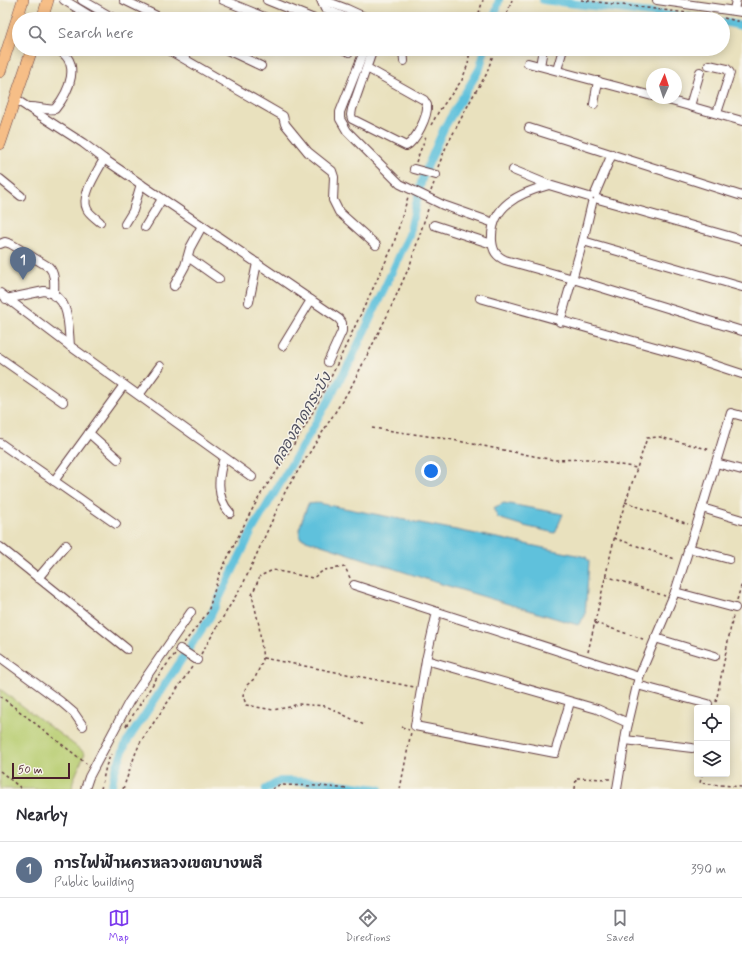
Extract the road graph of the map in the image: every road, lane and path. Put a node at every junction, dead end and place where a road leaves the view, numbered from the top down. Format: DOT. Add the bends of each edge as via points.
graph roads {
  1 [pos="24,0"];
  2 [pos="48,0"];
  3 [pos="64,0"];
  4 [pos="82,0"];
  5 [pos="124,0"];
  6 [pos="223,0"];
  7 [pos="267,0"];
  8 [pos="322,0"];
  9 [pos="483,0"];
  10 [pos="512,0"];
  11 [pos="581,0"];
  12 [pos="657,0"];
  13 [pos="736,0"];
  14 [pos="738,11"];
  15 [pos="19,12"];
  16 [pos="44,12"];
  17 [pos="84,12"];
  18 [pos="103,12"];
  19 [pos="149,12"];
  20 [pos="253,12"];
  21 [pos="297,12"];
  22 [pos="332,12"];
  23 [pos="352,12"];
  24 [pos="479,12"];
  25 [pos="508,12"];
  26 [pos="678,12"];
  27 [pos="730,19"];
  28 [pos="742,22"];
  29 [pos="12,28"];
  30 [pos="4,46"];
  31 [pos="30,56"];
  32 [pos="67,56"];
  33 [pos="179,56"];
  34 [pos="240,56"];
  35 [pos="362,56"];
  36 [pos="370,56"];
  37 [pos="404,56"];
  38 [pos="469,56"];
  39 [pos="493,56"];
  40 [pos="542,56"];
  41 [pos="561,56"];
  42 [pos="404,61"];
  43 [pos="528,63"];
  44 [pos="709,65"];
  45 [pos="261,66"];
  46 [pos="540,66"];
  47 [pos="366,68"];
  48 [pos="557,70"];
  49 [pos="0,72"];
  50 [pos="700,72"];
  51 [pos="598,81"];
  52 [pos="646,94"];
  53 [pos="15,99"];
  54 [pos="594,104"];
  55 [pos="682,104"];
  56 [pos="690,106"];
  57 [pos="28,107"];
  58 [pos="717,113"];
  59 [pos="742,121"];
  60 [pos="431,125"];
  61 [pos="529,128"];
  62 [pos="428,132"];
  63 [pos="0,144"];
  64 [pos="612,154"];
  65 [pos="104,159"];
  66 [pos="415,169"];
  67 [pos="513,170"];
  68 [pos="435,175"];
  69 [pos="0,180"];
  70 [pos="141,184"];
  71 [pos="549,185"];
  72 [pos="409,191"];
  73 [pos="20,196"];
  74 [pos="742,196"];
  75 [pos="430,197"];
  76 [pos="594,198"];
  77 [pos="162,199"];
  78 [pos="429,204"];
  79 [pos="100,222"];
  80 [pos="494,223"];
  81 [pos="126,224"];
  82 [pos="434,225"];
  83 [pos="202,226"];
  84 [pos="145,227"];
  85 [pos="742,240"];
  86 [pos="583,241"];
  87 [pos="0,244"];
  88 [pos="492,244"];
  89 [pos="376,245"];
  90 [pos="188,257"];
  91 [pos="257,263"];
  92 [pos="219,279"];
  93 [pos="573,279"];
  94 [pos="174,286"];
  95 [pos="742,287"];
  96 [pos="54,296"];
  97 [pos="2,297"];
  98 [pos="480,298"];
  99 [pos="311,300"];
  100 [pos="249,302"];
  101 [pos="560,322"];
  102 [pos="742,332"];
  103 [pos="70,346"];
  104 [pos="283,346"];
  105 [pos="0,358"];
  106 [pos="328,362"];
  107 [pos="160,366"];
  108 [pos="742,374"];
  109 [pos="124,385"];
  110 [pos="139,395"];
  111 [pos="63,402"];
  112 [pos="742,416"];
  113 [pos="372,428"];
  114 [pos="89,433"];
  115 [pos="0,443"];
  116 [pos="719,452"];
  117 [pos="224,458"];
  118 [pos="118,459"];
  119 [pos="716,463"];
  120 [pos="637,468"];
  121 [pos="742,470"];
  122 [pos="252,477"];
  123 [pos="54,481"];
  124 [pos="625,502"];
  125 [pos="702,508"];
  126 [pos="230,513"];
  127 [pos="742,520"];
  128 [pos="116,524"];
  129 [pos="688,524"];
  130 [pos="614,538"];
  131 [pos="66,545"];
  132 [pos="0,547"];
  133 [pos="688,548"];
  134 [pos="675,559"];
  135 [pos="729,560"];
  136 [pos="606,576"];
  137 [pos="38,578"];
  138 [pos="742,583"];
  139 [pos="354,585"];
  140 [pos="741,587"];
  141 [pos="675,592"];
  142 [pos="666,596"];
  143 [pos="735,608"];
  144 [pos="191,612"];
  145 [pos="437,612"];
  146 [pos="595,623"];
  147 [pos="655,638"];
  148 [pos="643,639"];
  149 [pos="127,649"];
  150 [pos="180,649"];
  151 [pos="715,656"];
  152 [pos="0,657"];
  153 [pos="263,658"];
  154 [pos="197,660"];
  155 [pos="426,660"];
  156 [pos="586,660"];
  157 [pos="638,681"];
  158 [pos="414,687"];
  159 [pos="0,696"];
  160 [pos="570,702"];
  161 [pos="708,705"];
  162 [pos="711,705"];
  163 [pos="628,723"];
  164 [pos="364,725"];
  165 [pos="83,726"];
  166 [pos="402,727"];
  167 [pos="125,728"];
  168 [pos="625,740"];
  169 [pos="692,748"];
  170 [pos="113,749"];
  171 [pos="93,769"];
  172 [pos="0,771"];
  173 [pos="701,777"];
  174 [pos="618,780"];
  175 [pos="742,787"];
  176 [pos="22,789"];
  177 [pos="85,789"];
  178 [pos="101,789"];
  179 [pos="123,789"];
  180 [pos="272,789"];
  181 [pos="348,789"];
  182 [pos="400,789"];
  183 [pos="575,789"];
  184 [pos="617,789"];
  1 -- 15 [label="main road"];
  2 -- 16 [label="main road"];
  3 -- 17 [label="street"];
  4 -- 18 [label="street"];
  5 -- 19 [label="street"];
  6 -- 20 [label="street"];
  7 -- 21 [label="street"];
  8 -- 22 [label="street" via="325,9"];
  8 -- 23 [label="street"];
  9 -- 24 [label="path"];
  10 -- 25 [label="path"];
  11 -- 26 [label="path"];
  12 -- 14 [label="street"];
  13 -- 14 [label="street"];
  27 -- 28 [label="path"];
  29 -- 30 [label="main road"];
  30 -- 49 [label="main road"];
  31 -- 53 [label="main road"];
  32 -- 57 [label="street" via="71,63 71,79 55,109"];
  33 -- 89 [label="street" via="282,116 285,124 308,152 332,171 333,200 339,212"];
  34 -- 45 [label="street"];
  35 -- 80 [label="street" via="340,112 340,119 347,131 400,184 443,205"];
  36 -- 47 [label="street"];
  37 -- 42 [label="street"];
  38 -- 60 [label="path" via="462,80 438,111"];
  39 -- 68 [label="path" via="486,75 446,147"];
  40 -- 46 [label="street"];
  41 -- 48 [label="street"];
  43 -- 46 [label="street"];
  44 -- 58 [label="street" via="727,69 730,73"];
  46 -- 48 [label="street"];
  47 -- 47 [label="street" via="352,109 352,119 406,146 409,145 420,128 427,105 424,100"];
  48 -- 51 [label="street"];
  50 -- 56 [label="street"];
  51 -- 52 [label="street"];
  51 -- 54 [label="street"];
  53 -- 57 [label="street"];
  53 -- 63 [label="main road"];
  55 -- 56 [label="street"];
  56 -- 58 [label="street"];
  57 -- 65 [label="street"];
  58 -- 59 [label="street"];
  61 -- 64 [label="street"];
  62 -- 66 [label="path"];
  64 -- 74 [label="street"];
  64 -- 76 [label="street"];
  65 -- 70 [label="street"];
  65 -- 79 [label="street" via="85,198 86,208"];
  66 -- 68 [label="street"];
  67 -- 71 [label="street"];
  68 -- 75 [label="path"];
  69 -- 73 [label="street"];
  70 -- 77 [label="street"];
  70 -- 81 [label="street" via="134,211"];
  71 -- 76 [label="street"];
  71 -- 80 [label="street" via="523,193 508,202"];
  72 -- 150 [label="path" via="393,246 335,370 306,425 248,517 219,575 208,612"];
  76 -- 85 [label="street"];
  76 -- 86 [label="street"];
  77 -- 83 [label="street"];
  77 -- 84 [label="street"];
  78 -- 154 [label="path" via="410,265 351,387 286,490 244,582"];
  80 -- 88 [label="street"];
  82 -- 88 [label="street"];
  83 -- 90 [label="street"];
  83 -- 91 [label="street"];
  86 -- 93 [label="street"];
  86 -- 95 [label="street"];
  87 -- 96 [label="street" via="11,244 53,270"];
  88 -- 93 [label="street" via="495,254 505,260"];
  90 -- 92 [label="street"];
  90 -- 94 [label="street"];
  91 -- 99 [label="street"];
  91 -- 100 [label="street"];
  93 -- 101 [label="street"];
  93 -- 102 [label="street"];
  96 -- 97 [label="street" via="44,291"];
  96 -- 103 [label="street" via="66,308"];
  97 -- 103 [label="street"];
  98 -- 101 [label="street"];
  99 -- 104 [label="street"];
  99 -- 106 [label="street" via="342,323 342,331"];
  101 -- 108 [label="street" via="687,356"];
  103 -- 109 [label="street"];
  105 -- 111 [label="street"];
  107 -- 110 [label="street"];
  109 -- 110 [label="street"];
  109 -- 114 [label="street"];
  110 -- 117 [label="street"];
  112 -- 116 [label="street" via="731,413"];
  113 -- 120 [label="path" via="448,439 554,460 588,459"];
  114 -- 118 [label="street"];
  114 -- 123 [label="street"];
  115 -- 123 [label="street"];
  116 -- 119 [label="street"];
  116 -- 120 [label="path" via="660,437 647,438"];
  117 -- 122 [label="street"];
  117 -- 126 [label="street" via="219,476 221,495 222,502"];
  119 -- 121 [label="street"];
  119 -- 125 [label="street"];
  120 -- 124 [label="path"];
  123 -- 128 [label="street"];
  124 -- 129 [label="path"];
  124 -- 130 [label="path"];
  125 -- 127 [label="street"];
  125 -- 133 [label="street"];
  130 -- 134 [label="path"];
  130 -- 136 [label="path"];
  131 -- 137 [label="street"];
  132 -- 137 [label="street"];
  133 -- 135 [label="street"];
  133 -- 141 [label="street"];
  136 -- 142 [label="path"];
  136 -- 146 [label="path"];
  137 -- 149 [label="street"];
  138 -- 140 [label="path"];
  139 -- 145 [label="street"];
  139 -- 153 [label="path" via="345,567 324,570 313,578 273,570 260,576 252,595"];
  140 -- 143 [label="path"];
  141 -- 143 [label="street"];
  141 -- 147 [label="street"];
  143 -- 162 [label="path"];
  144 -- 171 [label="street" via="129,702"];
  145 -- 155 [label="street"];
  145 -- 156 [label="street"];
  146 -- 148 [label="path"];
  146 -- 156 [label="path"];
  147 -- 151 [label="street"];
  147 -- 157 [label="street"];
  150 -- 154 [label="street"];
  150 -- 167 [label="path" via="158,676"];
  152 -- 165 [label="street" via="60,701 74,713"];
  153 -- 158 [label="path"];
  153 -- 164 [label="path" via="255,678 247,685 243,695 246,705 273,710 297,704 326,706"];
  154 -- 179 [label="path" via="142,741"];
  155 -- 160 [label="street"];
  155 -- 160 [label="street" via="415,726 554,753"];
  156 -- 157 [label="street"];
  157 -- 161 [label="street"];
  157 -- 163 [label="street"];
  159 -- 171 [label="path"];
  160 -- 163 [label="street" via="597,709"];
  163 -- 168 [label="street"];
  166 -- 182 [label="path" via="411,730"];
  168 -- 169 [label="street"];
  168 -- 174 [label="street"];
  170 -- 178 [label="path"];
  171 -- 177 [label="street"];
  172 -- 176 [label="path"];
  173 -- 175 [label="path" via="700,783"];
  174 -- 183 [label="path" via="576,778"];
  174 -- 184 [label="street"];
  180 -- 181 [label="path" via="280,784"];
}
